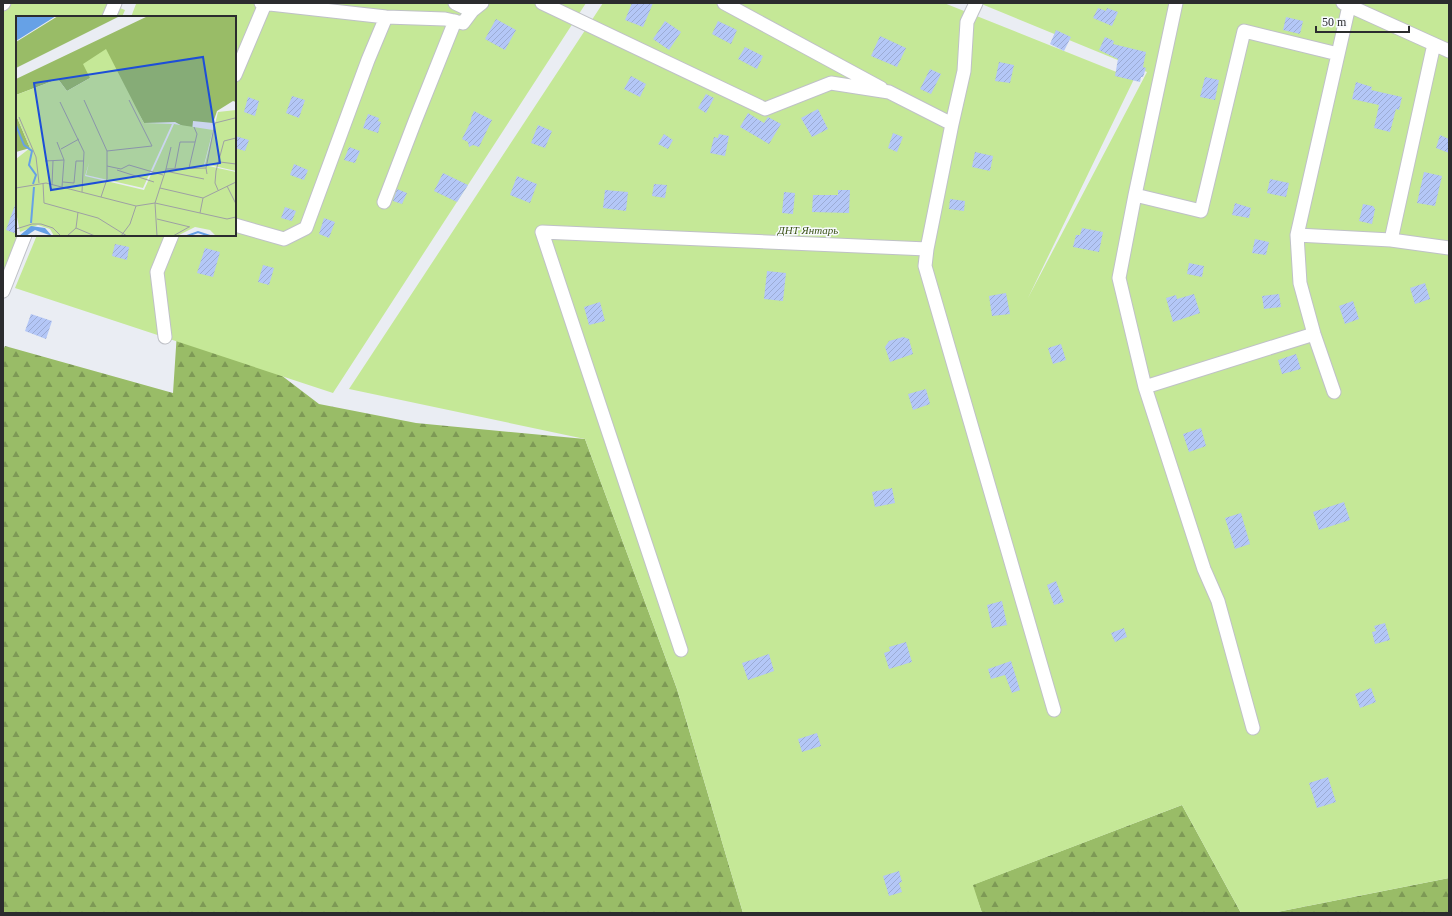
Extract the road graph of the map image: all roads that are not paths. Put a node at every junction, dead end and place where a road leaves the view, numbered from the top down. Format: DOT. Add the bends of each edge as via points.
graph roads {
  1 [pos="115,3"];
  2 [pos="263,3"];
  3 [pos="455,3"];
  4 [pos="542,3"];
  5 [pos="724,3"];
  6 [pos="976,3"];
  7 [pos="1176,3"];
  8 [pos="1346,5"];
  9 [pos="477,7"];
  10 [pos="109,16"];
  11 [pos="386,17"];
  12 [pos="455,22"];
  13 [pos="1434,44"];
  14 [pos="1449,51"];
  15 [pos="1338,54"];
  16 [pos="236,73"];
  17 [pos="889,92"];
  18 [pos="952,124"];
  19 [pos="1135,195"];
  20 [pos="384,202"];
  21 [pos="236,224"];
  22 [pos="1297,235"];
  23 [pos="25,236"];
  24 [pos="172,236"];
  25 [pos="1391,240"];
  26 [pos="1449,248"];
  27 [pos="927,249"];
  28 [pos="3,291"];
  29 [pos="1314,334"];
  30 [pos="165,337"];
  31 [pos="1145,387"];
  32 [pos="1334,392"];
  33 [pos="681,650"];
  34 [pos="1054,710"];
  35 [pos="1253,728"];
  1 -- 10 [label="street"];
  2 -- 11 [label="street"];
  2 -- 16 [label="street"];
  3 -- 9 [label="street"];
  4 -- 17 [label="street" via="765,109 831,83"];
  5 -- 17 [label="street"];
  6 -- 18 [label="street" via="967,22 964,71"];
  7 -- 19 [label="street"];
  8 -- 13 [label="street"];
  8 -- 15 [label="street"];
  9 -- 12 [label="street" via="463,23"];
  11 -- 12 [label="street"];
  11 -- 21 [label="street" via="306,228 284,239"];
  12 -- 20 [label="street"];
  13 -- 14 [label="street"];
  13 -- 25 [label="street"];
  15 -- 19 [label="street" via="1244,31 1201,210"];
  15 -- 22 [label="street"];
  17 -- 18 [label="street"];
  18 -- 27 [label="street"];
  19 -- 31 [label="street" via="1119,278"];
  22 -- 25 [label="street"];
  22 -- 29 [label="street" via="1300,283"];
  23 -- 28 [label="street"];
  24 -- 30 [label="street" via="157,272"];
  25 -- 26 [label="street"];
  27 -- 33 [label="street" via="542,232"];
  27 -- 34 [label="street" via="925,266"];
  29 -- 31 [label="street"];
  29 -- 32 [label="street"];
  31 -- 35 [label="street" via="1204,569 1218,601"];
}
